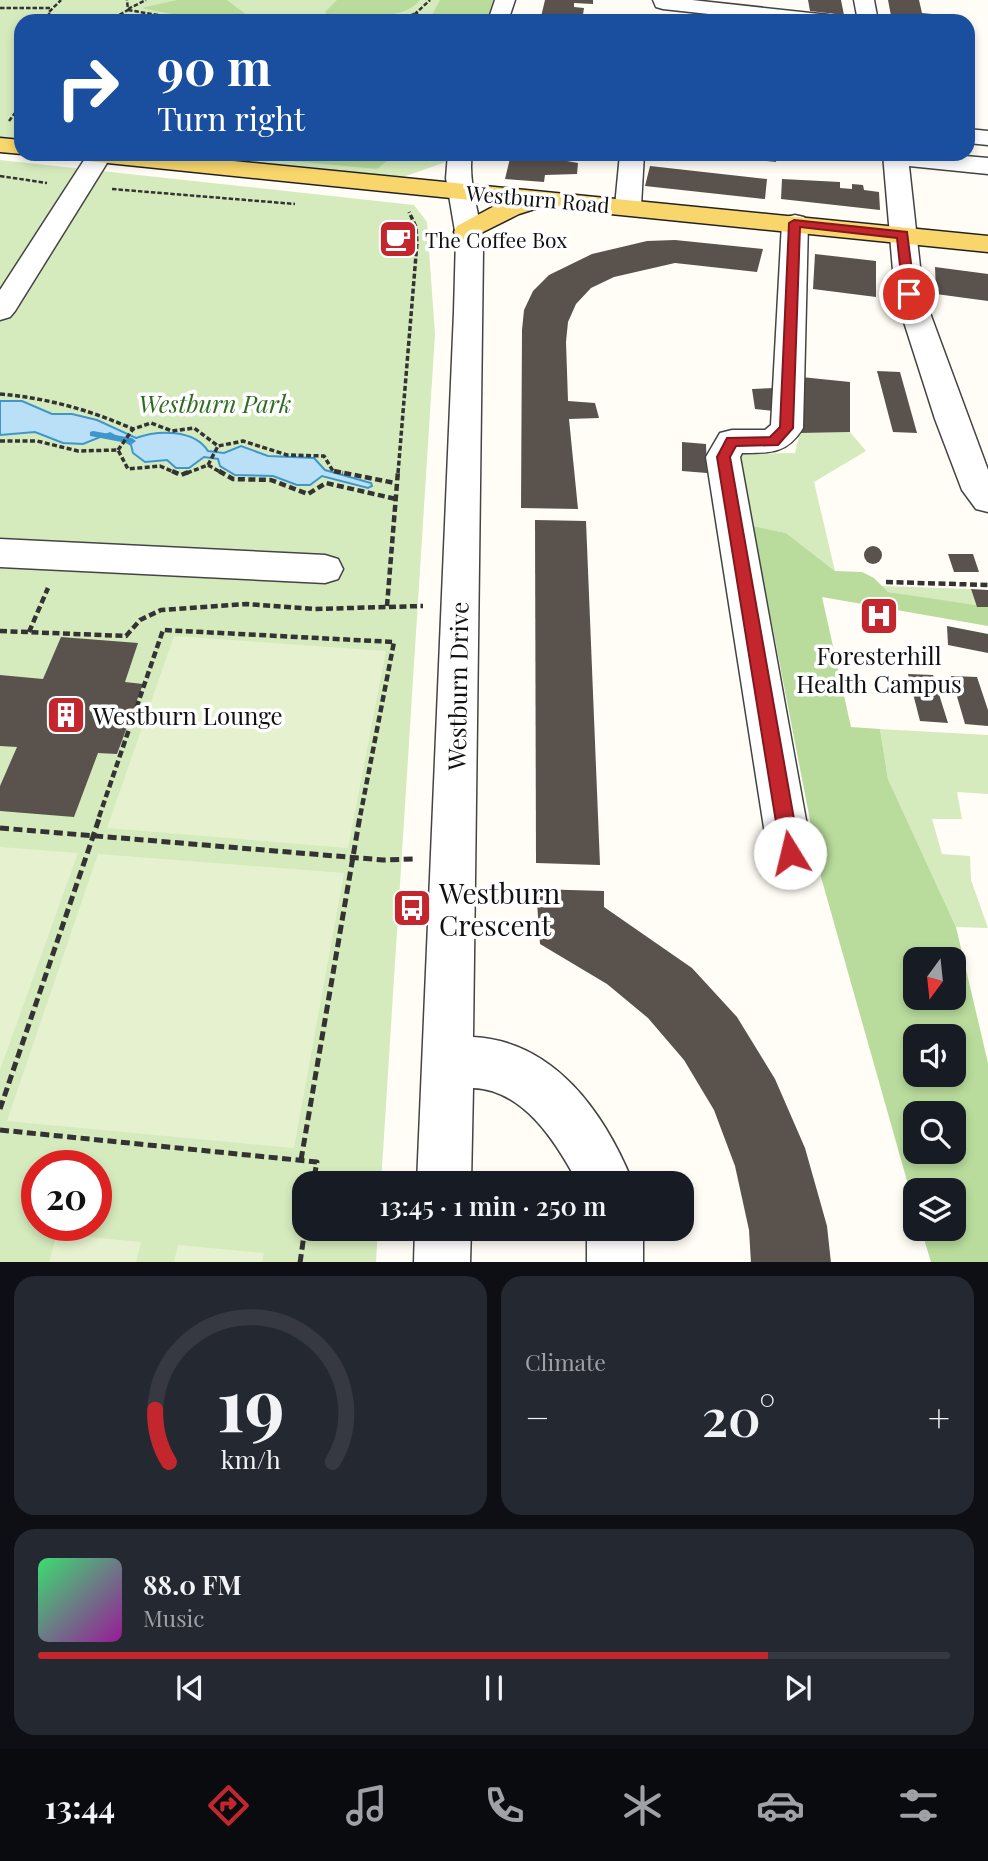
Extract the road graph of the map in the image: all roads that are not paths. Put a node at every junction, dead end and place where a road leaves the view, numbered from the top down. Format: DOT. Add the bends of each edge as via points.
graph roads {
  1 [pos="653,4"];
  2 [pos="757,14"];
  3 [pos="91,161"];
  4 [pos="149,161"];
  5 [pos="631,161"];
  6 [pos="896,161"];
  7 [pos="942,161"];
  8 [pos="988,166"];
  9 [pos="462,195"];
  10 [pos="545,198"];
  11 [pos="628,206"];
  12 [pos="794,223"];
  13 [pos="903,235"];
  14 [pos="988,244"];
  15 [pos="0,311"];
  16 [pos="988,500"];
  17 [pos="0,553"];
  18 [pos="325,569"];
  19 [pos="790,853"];
  20 [pos="447,1061"];
  21 [pos="444,1171"];
  22 [pos="600,1171"];
  23 [pos="443,1241"];
  24 [pos="615,1241"];
  25 [pos="442,1262"];
  26 [pos="615,1262"];
  1 -- 2 [label="street"];
  3 -- 15 [label="street"];
  4 -- 9 [label="main road, Westburn Road"];
  5 -- 11 [label="street"];
  6 -- 13 [label="street"];
  7 -- 8 [label="street"];
  9 -- 10 [label="main road, Westburn Road"];
  9 -- 10 [label="main road" via="510,208"];
  9 -- 20 [label="street, Westburn Drive" via="469,312"];
  10 -- 11 [label="main road, Westburn Road"];
  11 -- 12 [label="main road, Westburn Road"];
  12 -- 13 [label="main road, Westburn Road"];
  12 -- 19 [label="street" via="787,428 773,442 732,441 723,457"];
  13 -- 14 [label="main road, Westburn Road"];
  13 -- 16 [label="street" via="909,294 951,419 979,491"];
  17 -- 18 [label="street"];
  20 -- 21 [label="street, Westburn Drive"];
  20 -- 22 [label="street" via="506,1067 540,1091 562,1109"];
  23 -- 25 [label="street"];
  24 -- 26 [label="street"];
}
